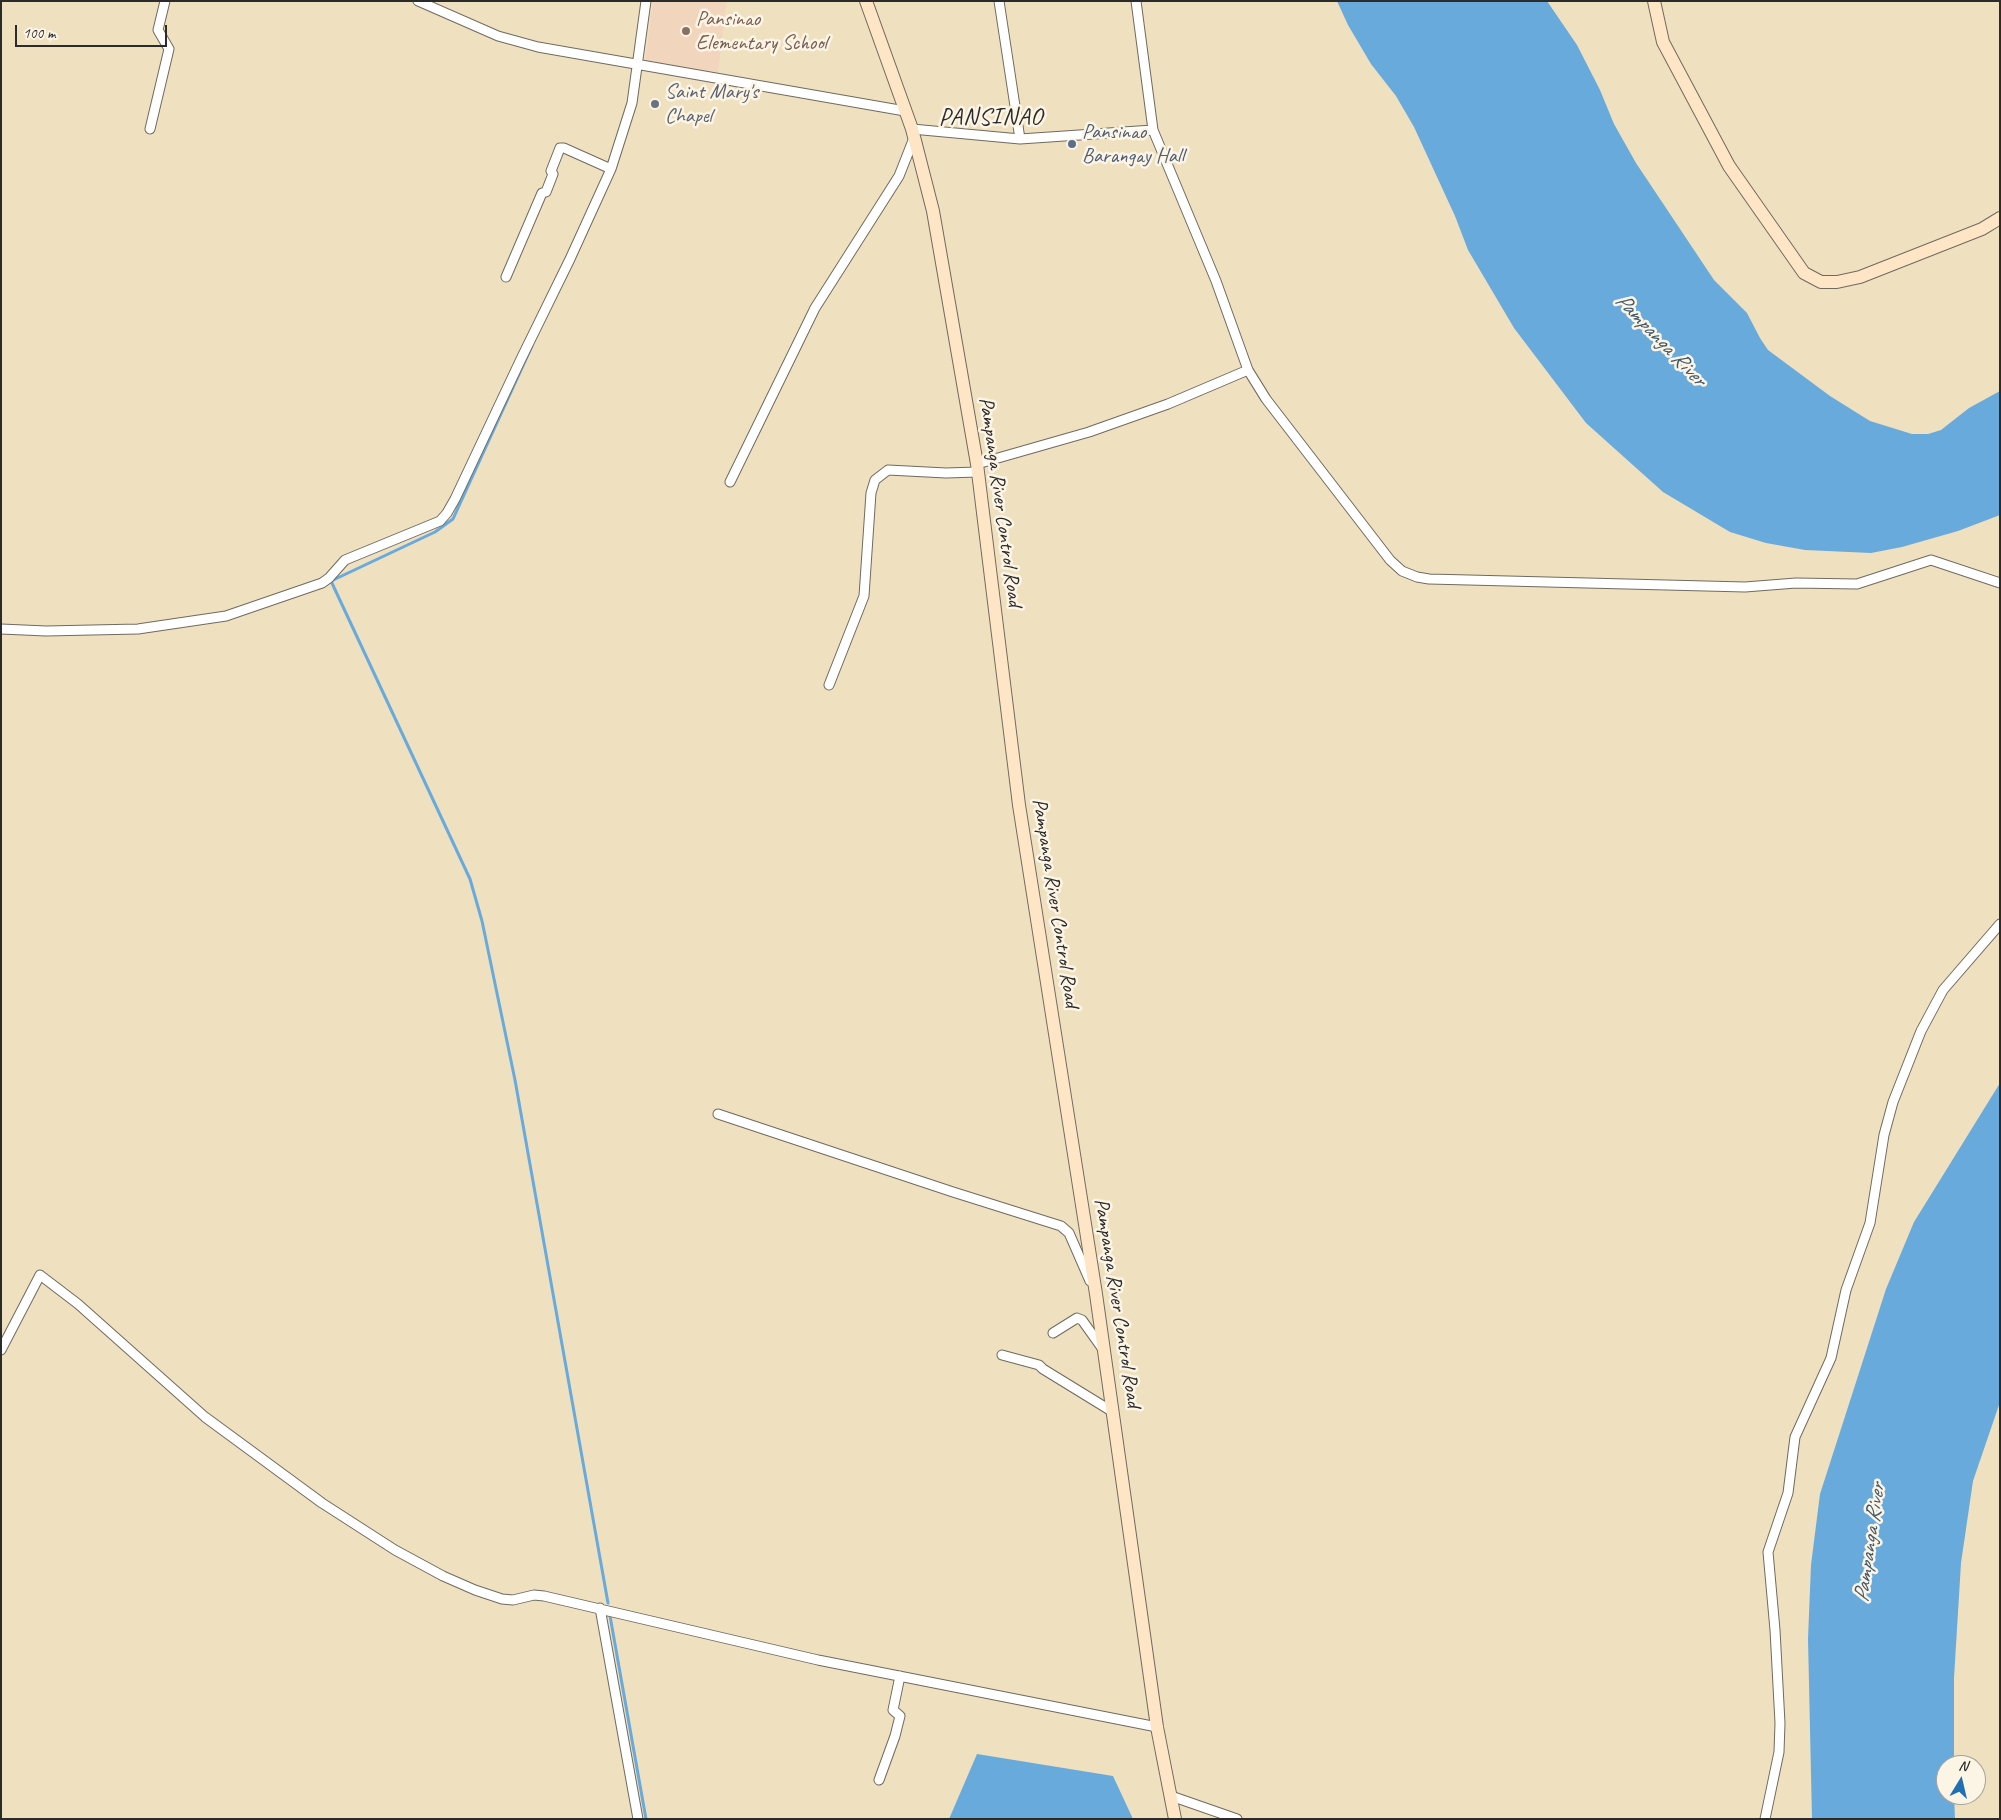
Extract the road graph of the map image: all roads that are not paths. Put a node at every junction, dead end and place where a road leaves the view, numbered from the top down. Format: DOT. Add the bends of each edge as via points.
graph roads {
  1 [pos="164,1"];
  2 [pos="418,1"];
  3 [pos="646,1"];
  4 [pos="866,1"];
  5 [pos="999,1"];
  6 [pos="1136,1"];
  7 [pos="1654,1"];
  8 [pos="638,64"];
  9 [pos="905,111"];
  10 [pos="150,129"];
  11 [pos="1152,130"];
  12 [pos="913,133"];
  13 [pos="1020,139"];
  14 [pos="610,168"];
  15 [pos="2000,218"];
  16 [pos="506,277"];
  17 [pos="1248,370"];
  18 [pos="978,468"];
  19 [pos="730,482"];
  20 [pos="2000,583"];
  21 [pos="1,629"];
  22 [pos="829,685"];
  23 [pos="2000,924"];
  24 [pos="718,1114"];
  25 [pos="1096,1294"];
  26 [pos="1053,1333"];
  27 [pos="1,1350"];
  28 [pos="1104,1350"];
  29 [pos="1002,1355"];
  30 [pos="1113,1412"];
  31 [pos="600,1608"];
  32 [pos="900,1676"];
  33 [pos="1157,1727"];
  34 [pos="879,1780"];
  35 [pos="1171,1796"];
  36 [pos="638,1819"];
  37 [pos="1174,1819"];
  38 [pos="1237,1819"];
  39 [pos="1765,1819"];
  1 -- 10 [label="street" via="158,30 169,49"];
  2 -- 8 [label="street" via="511,40"];
  3 -- 8 [label="street"];
  4 -- 9 [label="main road, Pampanga River Control Road"];
  5 -- 13 [label="street"];
  6 -- 11 [label="street"];
  7 -- 15 [label="main road" via="1663,42 1729,166 1804,273 1821,282 1860,277"];
  8 -- 9 [label="street"];
  8 -- 14 [label="street" via="632,103"];
  9 -- 12 [label="main road, Pampanga River Control Road"];
  11 -- 13 [label="street"];
  11 -- 17 [label="street" via="1216,281"];
  12 -- 13 [label="street"];
  12 -- 18 [label="main road, Pampanga River Control Road" via="933,211"];
  12 -- 19 [label="street" via="898,176 815,308"];
  14 -- 16 [label="street" via="560,148 546,192 542,193"];
  14 -- 21 [label="street" via="455,499 440,521 345,560 322,583 226,616 138,629"];
  17 -- 18 [label="street" via="1106,426"];
  17 -- 20 [label="street" via="1266,399 1390,560 1402,571 1417,577 1726,586 1857,584 1931,560"];
  18 -- 22 [label="street" via="946,473 888,470 875,480 871,493 864,596"];
  18 -- 25 [label="main road, Pampanga River Control Road" via="1019,805"];
  23 -- 39 [label="street" via="1943,990 1921,1031 1893,1102 1884,1135 1870,1223 1846,1290 1831,1358 1795,1437 1788,1493 1768,1552 1780,1752"];
  24 -- 25 [label="street" via="1061,1226 1070,1233"];
  25 -- 28 [label="main road, Pampanga River Control Road"];
  26 -- 28 [label="street" via="1077,1318 1082,1320"];
  27 -- 31 [label="street" via="40,1275 78,1304 205,1417 322,1503 395,1550 443,1576 502,1599 534,1595"];
  28 -- 30 [label="main road, Pampanga River Control Road"];
  29 -- 30 [label="street" via="1039,1365"];
  30 -- 33 [label="main road, Pampanga River Control Road"];
  31 -- 32 [label="street" via="818,1660"];
  31 -- 36 [label="street"];
  32 -- 33 [label="street"];
  32 -- 34 [label="street" via="893,1710 900,1716"];
  33 -- 35 [label="main road, Pampanga River Control Road"];
  35 -- 37 [label="main road, Pampanga River Control Road"];
  35 -- 38 [label="street"];
}
